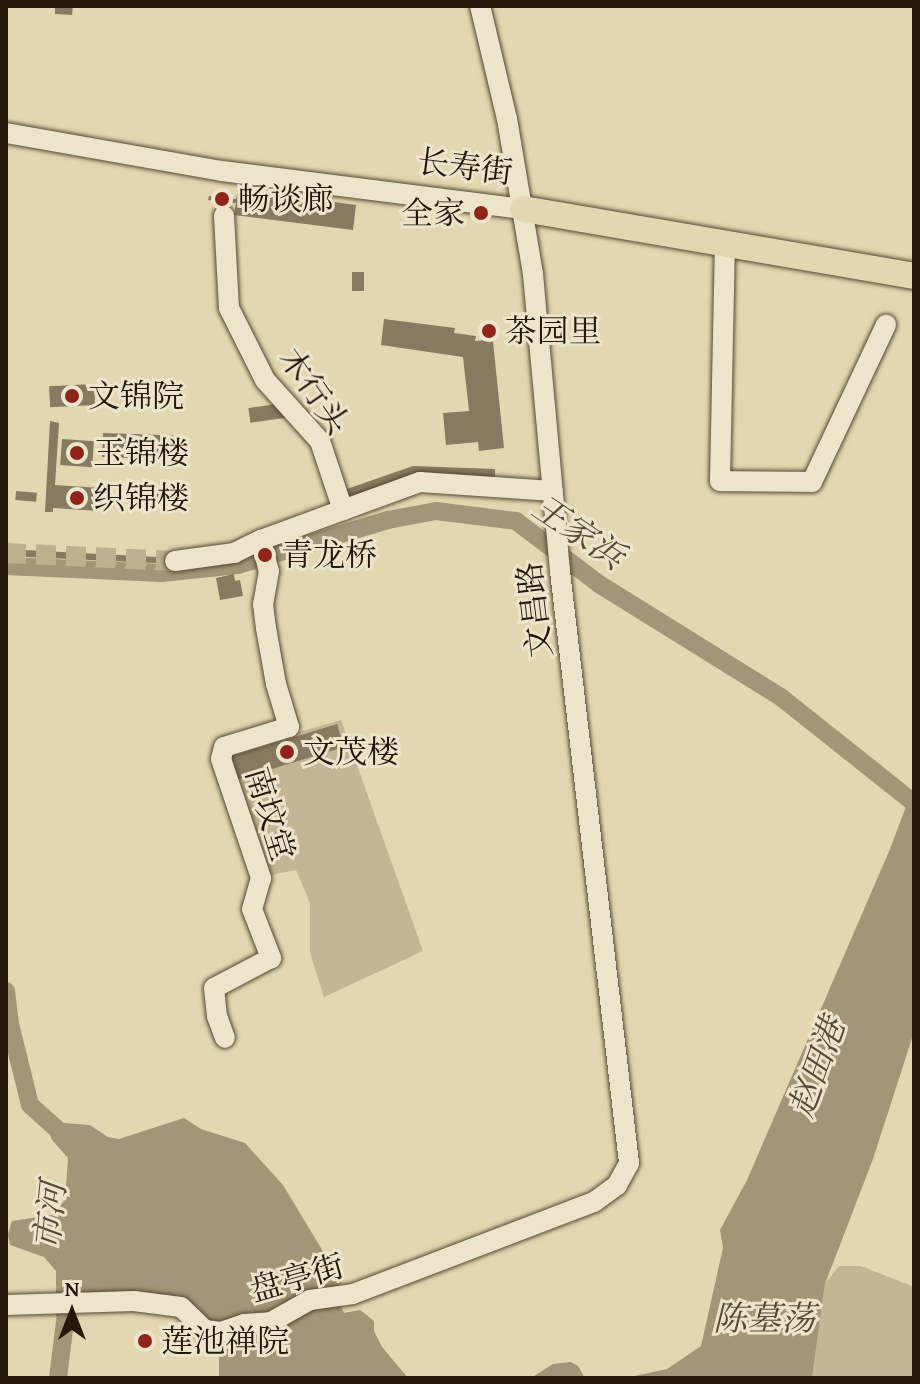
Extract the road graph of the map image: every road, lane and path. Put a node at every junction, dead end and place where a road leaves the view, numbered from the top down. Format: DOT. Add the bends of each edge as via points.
graph roads {
  1 [pos="480,6"];
  2 [pos="6,133"];
  3 [pos="523,209"];
  4 [pos="224,216"];
  5 [pos="725,241"];
  6 [pos="914,276"];
  7 [pos="886,325"];
  8 [pos="553,491"];
  9 [pos="343,510"];
  10 [pos="262,543"];
  11 [pos="175,561"];
  12 [pos="225,1038"];
  13 [pos="629,1163"];
  14 [pos="6,1305"];
  1 -- 3 [label="street, 文昌路"];
  2 -- 3 [label="street, 长寿街" via="222,171"];
  3 -- 5 [label="main road, 长寿街"];
  3 -- 8 [label="street, 文昌路"];
  4 -- 9 [label="street, 木行头" via="229,308 265,380 320,441"];
  5 -- 6 [label="main road, 长寿街"];
  5 -- 7 [label="street" via="720,481 812,482"];
  8 -- 9 [label="street" via="420,482"];
  8 -- 13 [label="street, 文昌路"];
  9 -- 10 [label="street"];
  10 -- 11 [label="street" via="234,553"];
  10 -- 12 [label="street, 南坟堂" via="268,569 263,604 289,727 224,747 221,759 261,878 252,909 271,958 214,988"];
  13 -- 14 [label="street, 盘亭街" via="617,1185 594,1202 353,1294 310,1300 271,1322 221,1332 205,1330 181,1307 134,1301"];
}
